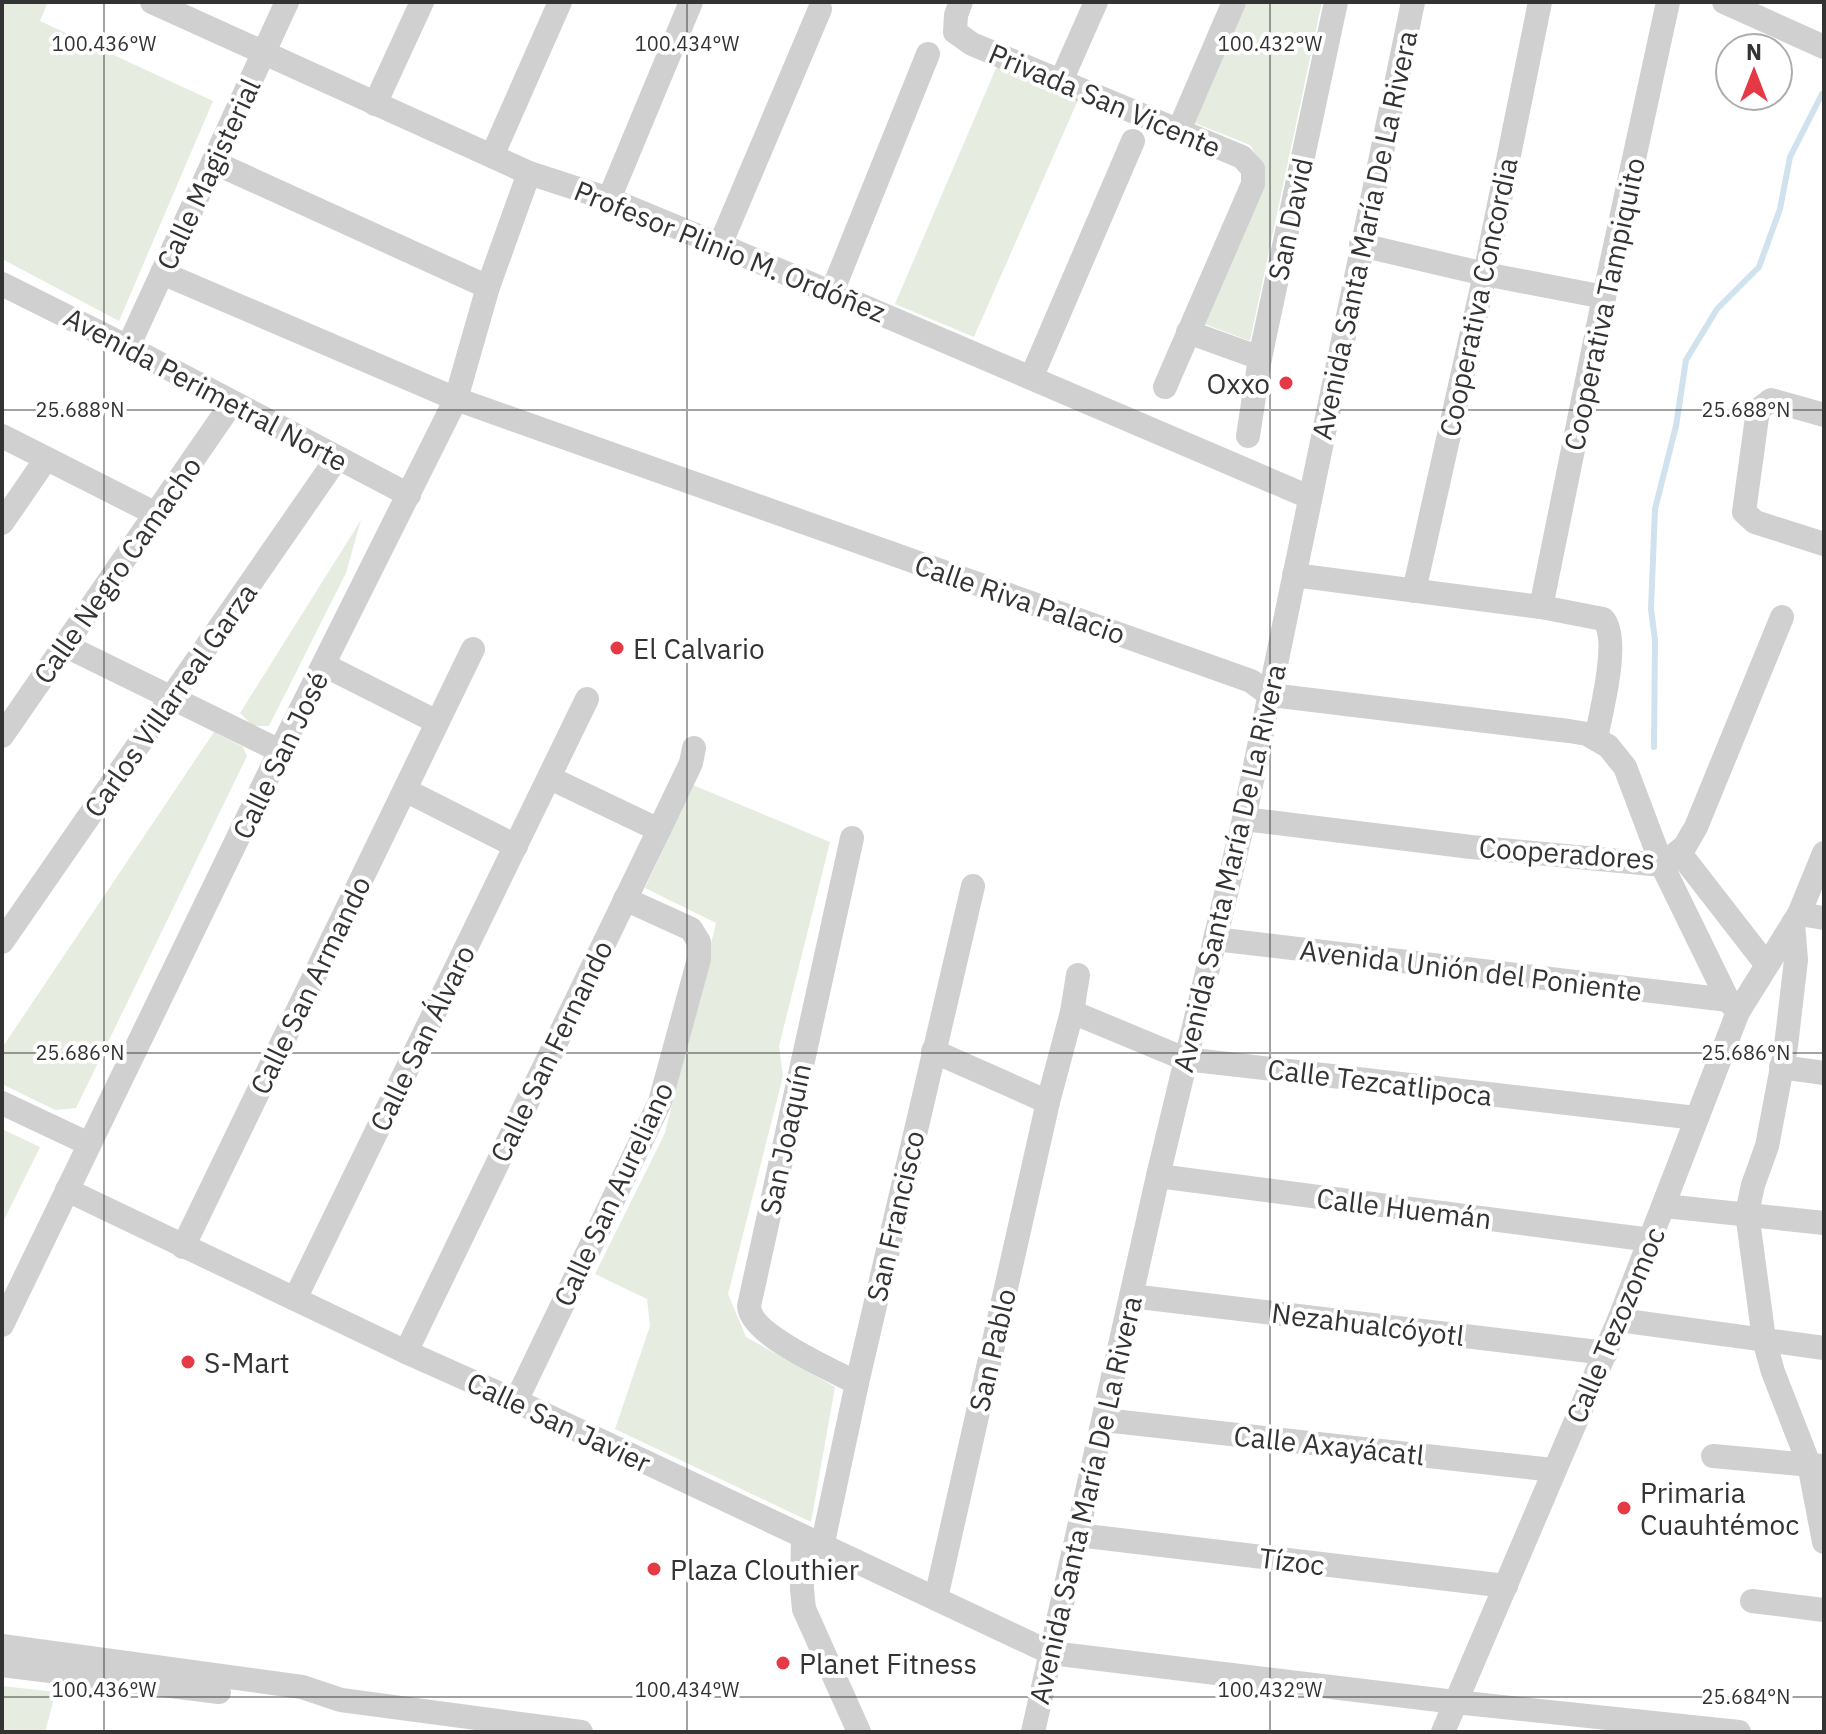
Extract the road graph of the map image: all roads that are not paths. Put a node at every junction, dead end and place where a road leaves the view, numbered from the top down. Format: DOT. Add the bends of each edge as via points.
graph roads {
  1 [pos="153,2"];
  2 [pos="287,2"];
  3 [pos="422,2"];
  4 [pos="560,2"];
  5 [pos="691,2"];
  6 [pos="961,2"];
  7 [pos="1096,2"];
  8 [pos="1234,2"];
  9 [pos="1336,2"];
  10 [pos="1413,2"];
  11 [pos="1540,2"];
  12 [pos="1668,2"];
  13 [pos="1729,3"];
  14 [pos="820,9"];
  15 [pos="1824,47"];
  16 [pos="265,51"];
  17 [pos="928,54"];
  18 [pos="1061,81"];
  19 [pos="375,104"];
  20 [pos="1179,130"];
  21 [pos="1133,141"];
  22 [pos="492,156"];
  23 [pos="213,162"];
  24 [pos="529,173"];
  25 [pos="609,199"];
  26 [pos="720,245"];
  27 [pos="1361,245"];
  28 [pos="162,273"];
  29 [pos="1485,274"];
  30 [pos="2,284"];
  31 [pos="488,287"];
  32 [pos="832,292"];
  33 [pos="1604,297"];
  34 [pos="1188,332"];
  35 [pos="128,347"];
  36 [pos="1260,358"];
  37 [pos="1032,376"];
  38 [pos="1165,387"];
  39 [pos="456,399"];
  40 [pos="232,403"];
  41 [pos="1824,415"];
  42 [pos="2,436"];
  43 [pos="1248,436"];
  44 [pos="337,458"];
  45 [pos="46,459"];
  46 [pos="409,495"];
  47 [pos="1309,497"];
  48 [pos="156,514"];
  49 [pos="2,523"];
  50 [pos="1824,544"];
  51 [pos="1294,575"];
  52 [pos="1414,591"];
  53 [pos="1541,607"];
  54 [pos="1782,617"];
  55 [pos="66,646"];
  56 [pos="473,649"];
  57 [pos="324,665"];
  58 [pos="1270,695"];
  59 [pos="172,699"];
  60 [pos="587,699"];
  61 [pos="437,722"];
  62 [pos="2,736"];
  63 [pos="1596,738"];
  64 [pos="694,748"];
  65 [pos="280,751"];
  66 [pos="550,778"];
  67 [pos="405,790"];
  68 [pos="1244,819"];
  69 [pos="659,830"];
  70 [pos="852,838"];
  71 [pos="516,846"];
  72 [pos="1824,853"];
  73 [pos="1670,858"];
  74 [pos="973,886"];
  75 [pos="625,899"];
  76 [pos="1824,918"];
  77 [pos="1796,919"];
  78 [pos="1215,939"];
  79 [pos="2,942"];
  80 [pos="1766,964"];
  81 [pos="1078,975"];
  82 [pos="1733,1006"];
  83 [pos="1072,1012"];
  84 [pos="933,1051"];
  85 [pos="1185,1059"];
  86 [pos="1781,1067"];
  87 [pos="1824,1073"];
  88 [pos="1048,1102"];
  89 [pos="2,1103"];
  90 [pos="1696,1118"];
  91 [pos="89,1144"];
  92 [pos="1158,1176"];
  93 [pos="67,1190"];
  94 [pos="1665,1206"];
  95 [pos="1747,1213"];
  96 [pos="1824,1223"];
  97 [pos="1651,1240"];
  98 [pos="183,1247"];
  99 [pos="1131,1296"];
  100 [pos="295,1299"];
  101 [pos="1619,1320"];
  102 [pos="2,1325"];
  103 [pos="1764,1339"];
  104 [pos="1824,1348"];
  105 [pos="406,1352"];
  106 [pos="1606,1353"];
  107 [pos="857,1383"];
  108 [pos="516,1401"];
  109 [pos="1104,1420"];
  110 [pos="1713,1456"];
  111 [pos="1817,1465"];
  112 [pos="1553,1470"];
  113 [pos="1078,1535"];
  114 [pos="1824,1542"];
  115 [pos="812,1543"];
  116 [pos="1506,1586"];
  117 [pos="936,1598"];
  118 [pos="1752,1601"];
  119 [pos="1824,1610"];
  120 [pos="2,1646"];
  121 [pos="1051,1653"];
  122 [pos="2,1665"];
  123 [pos="341,1700"];
  124 [pos="1455,1702"];
  125 [pos="581,1732"];
  126 [pos="859,1732"];
  127 [pos="1033,1732"];
  128 [pos="1443,1732"];
  129 [pos="1739,1732"];
  1 -- 16 [label="street, Profesor Plinio M. Ordóñez"];
  2 -- 16 [label="street, Calle Magisterial"];
  3 -- 19 [label="street"];
  4 -- 22 [label="street"];
  5 -- 25 [label="street"];
  6 -- 18 [label="street, Privada San Vicente" via="955,32"];
  7 -- 18 [label="street"];
  8 -- 20 [label="street"];
  9 -- 36 [label="street, San David"];
  10 -- 27 [label="street, Avenida Santa María De La Rivera"];
  11 -- 29 [label="street, Cooperativa Concordia"];
  12 -- 33 [label="street, Cooperativa Tampiquito"];
  13 -- 15 [label="street"];
  14 -- 26 [label="street"];
  16 -- 19 [label="street, Profesor Plinio M. Ordóñez"];
  16 -- 23 [label="street, Calle Magisterial"];
  17 -- 32 [label="street"];
  18 -- 20 [label="street, Privada San Vicente"];
  19 -- 22 [label="street, Profesor Plinio M. Ordóñez"];
  20 -- 34 [label="street, Privada San Vicente" via="1242,157 1253,169 1253,184"];
  21 -- 37 [label="street"];
  22 -- 24 [label="street, Profesor Plinio M. Ordóñez"];
  23 -- 28 [label="street, Calle Magisterial"];
  23 -- 31 [label="street"];
  24 -- 25 [label="street, Profesor Plinio M. Ordóñez"];
  24 -- 31 [label="street, Calle San José"];
  25 -- 26 [label="street, Profesor Plinio M. Ordóñez"];
  26 -- 32 [label="street, Profesor Plinio M. Ordóñez"];
  27 -- 29 [label="street"];
  27 -- 47 [label="street, Avenida Santa María De La Rivera"];
  28 -- 35 [label="street, Calle Magisterial"];
  28 -- 39 [label="street, Calle Riva Palacio"];
  29 -- 33 [label="street"];
  29 -- 52 [label="street, Cooperativa Concordia"];
  30 -- 35 [label="street, Avenida Perimetral Norte"];
  31 -- 39 [label="street, Calle San José"];
  32 -- 37 [label="street, Profesor Plinio M. Ordóñez"];
  33 -- 53 [label="street, Cooperativa Tampiquito"];
  34 -- 36 [label="street"];
  34 -- 38 [label="street"];
  35 -- 40 [label="street, Avenida Perimetral Norte"];
  36 -- 43 [label="street, San David"];
  37 -- 47 [label="street, Profesor Plinio M. Ordóñez"];
  39 -- 46 [label="street, Calle San José"];
  39 -- 58 [label="street, Calle Riva Palacio" via="1251,681"];
  40 -- 44 [label="street, Avenida Perimetral Norte"];
  40 -- 48 [label="street, Calle Negro Camacho"];
  41 -- 50 [label="street" via="1778,401 1765,402 1758,410 1744,512 1755,522"];
  42 -- 45 [label="street"];
  44 -- 46 [label="street, Avenida Perimetral Norte"];
  44 -- 59 [label="street, Carlos Villarreal Garza"];
  45 -- 48 [label="street"];
  45 -- 49 [label="street"];
  46 -- 57 [label="street, Calle San José"];
  47 -- 51 [label="street, Avenida Santa María De La Rivera"];
  48 -- 55 [label="street, Calle Negro Camacho"];
  51 -- 52 [label="street"];
  51 -- 58 [label="street, Avenida Santa María De La Rivera"];
  52 -- 53 [label="street"];
  53 -- 63 [label="street" via="1594,615 1609,625 1611,645"];
  54 -- 73 [label="street, Cooperadores" via="1696,827"];
  55 -- 59 [label="street"];
  55 -- 62 [label="street, Calle Negro Camacho"];
  56 -- 61 [label="street, Calle San Armando"];
  57 -- 61 [label="street"];
  57 -- 65 [label="street, Calle San José"];
  58 -- 63 [label="street, Calle Riva Palacio"];
  58 -- 68 [label="street, Avenida Santa María De La Rivera"];
  59 -- 65 [label="street"];
  59 -- 79 [label="street, Carlos Villarreal Garza"];
  60 -- 66 [label="street, Calle San Álvaro"];
  61 -- 67 [label="street, Calle San Armando"];
  63 -- 73 [label="street" via="1625,767"];
  64 -- 69 [label="street, Calle San Fernando"];
  65 -- 91 [label="street, Calle San José"];
  66 -- 69 [label="street"];
  66 -- 71 [label="street, Calle San Álvaro"];
  67 -- 71 [label="street"];
  67 -- 98 [label="street, Calle San Armando"];
  68 -- 73 [label="street, Cooperadores" via="1471,847"];
  68 -- 78 [label="street, Avenida Santa María De La Rivera"];
  69 -- 75 [label="street, Calle San Fernando"];
  70 -- 107 [label="street, San Joaquín" via="749,1306 753,1322 773,1338"];
  71 -- 100 [label="street, Calle San Álvaro"];
  72 -- 77 [label="street"];
  73 -- 80 [label="street"];
  73 -- 82 [label="street"];
  74 -- 84 [label="street, San Francisco"];
  75 -- 105 [label="street, Calle San Fernando"];
  75 -- 108 [label="street, Calle San Aureliano" via="691,929 699,942 699,959 660,1102"];
  76 -- 77 [label="street"];
  77 -- 80 [label="street, Calle Tezozomoc"];
  77 -- 86 [label="street" via="1795,978"];
  78 -- 82 [label="street, Avenida Unión del Poniente"];
  78 -- 85 [label="street, Avenida Santa María De La Rivera"];
  80 -- 82 [label="street, Calle Tezozomoc"];
  81 -- 83 [label="street, San Pablo"];
  82 -- 90 [label="street, Calle Tezozomoc"];
  83 -- 85 [label="street, Calle Tezcatlipoca"];
  83 -- 88 [label="street, San Pablo"];
  84 -- 88 [label="street"];
  84 -- 107 [label="street, San Francisco"];
  85 -- 90 [label="street, Calle Tezcatlipoca"];
  85 -- 92 [label="street, Avenida Santa María De La Rivera"];
  86 -- 87 [label="street"];
  86 -- 95 [label="street" via="1767,1146"];
  88 -- 117 [label="street, San Pablo"];
  89 -- 91 [label="street"];
  90 -- 94 [label="street, Calle Tezozomoc"];
  91 -- 93 [label="street, Calle San José"];
  92 -- 97 [label="street, Calle Huemán"];
  92 -- 99 [label="street, Avenida Santa María De La Rivera"];
  93 -- 98 [label="street, Calle San Javier"];
  93 -- 102 [label="street, Calle San José"];
  94 -- 95 [label="street"];
  94 -- 97 [label="street, Calle Tezozomoc"];
  95 -- 96 [label="street"];
  95 -- 103 [label="street"];
  97 -- 101 [label="street, Calle Tezozomoc"];
  98 -- 100 [label="street, Calle San Javier"];
  99 -- 106 [label="street, Nezahualcóyotl"];
  99 -- 109 [label="street, Avenida Santa María De La Rivera"];
  100 -- 105 [label="street, Calle San Javier"];
  101 -- 103 [label="street"];
  101 -- 106 [label="street, Calle Tezozomoc"];
  103 -- 104 [label="street"];
  103 -- 111 [label="street" via="1773,1372"];
  105 -- 108 [label="street, Calle San Javier"];
  106 -- 112 [label="street, Calle Tezozomoc"];
  107 -- 115 [label="street, San Francisco"];
  108 -- 115 [label="street, Calle San Javier"];
  109 -- 112 [label="street, Calle Axayácatl"];
  109 -- 113 [label="street, Avenida Santa María De La Rivera"];
  110 -- 111 [label="street"];
  111 -- 114 [label="street"];
  112 -- 116 [label="street, Calle Tezozomoc"];
  113 -- 116 [label="street, Tízoc"];
  113 -- 121 [label="street, Avenida Santa María De La Rivera"];
  115 -- 117 [label="street, Calle San Javier"];
  115 -- 126 [label="street, San Francisco" via="802,1589 804,1609"];
  116 -- 124 [label="street, Calle Tezozomoc"];
  117 -- 121 [label="street, Calle San Javier"];
  118 -- 119 [label="street"];
  120 -- 123 [label="street" via="302,1687"];
  121 -- 124 [label="street, Calle San Javier"];
  121 -- 127 [label="street, Avenida Santa María De La Rivera"];
  122 -- 123 [label="street" via="312,1703"];
  123 -- 125 [label="street"];
  124 -- 128 [label="street, Calle Tezozomoc"];
  124 -- 129 [label="street, Calle San Javier"];
}
